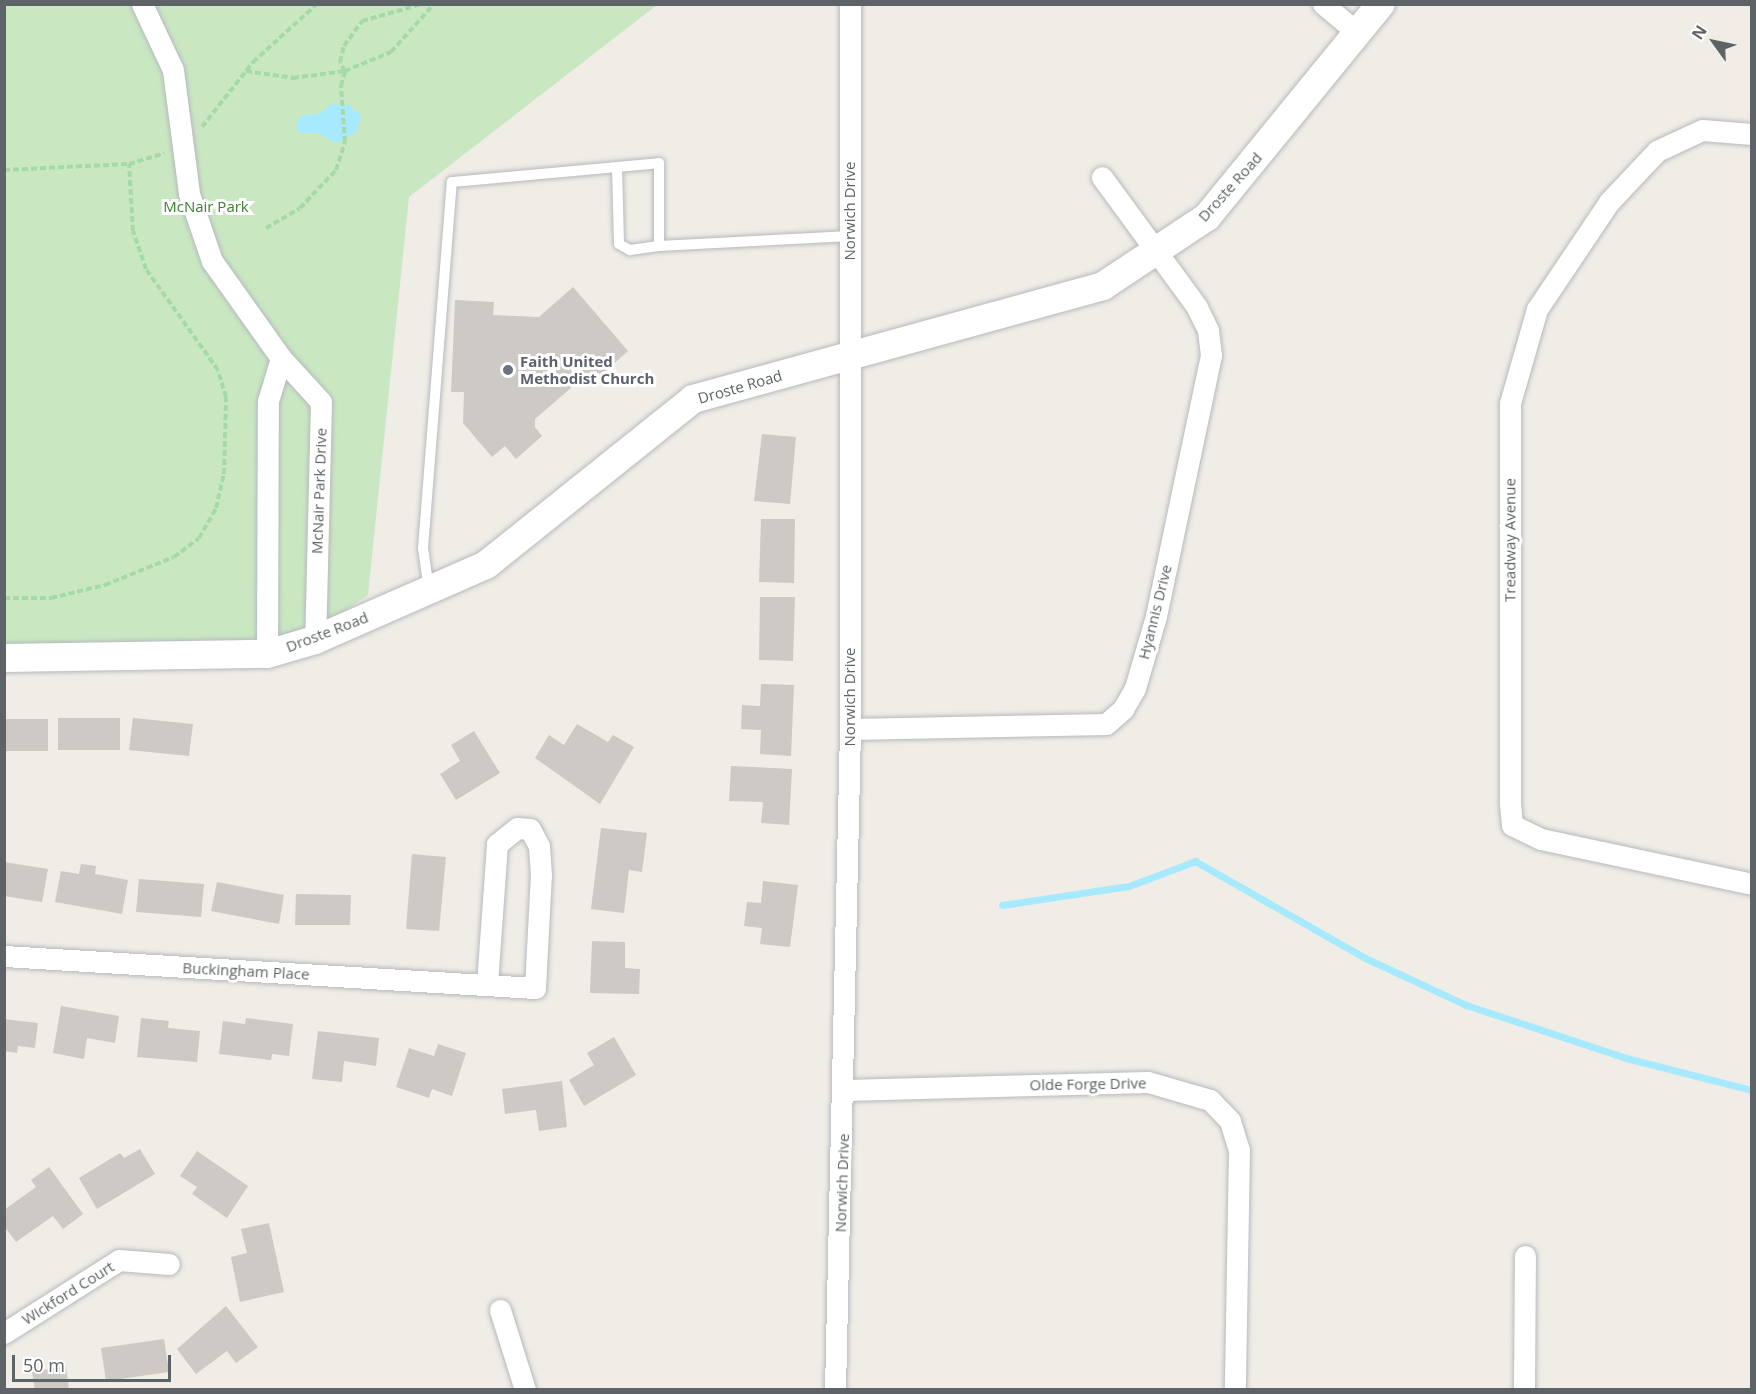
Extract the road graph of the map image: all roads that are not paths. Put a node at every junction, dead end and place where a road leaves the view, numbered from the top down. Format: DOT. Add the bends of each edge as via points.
graph roads {
  1 [pos="142,4"];
  2 [pos="850,4"];
  3 [pos="1323,4"];
  4 [pos="1381,4"];
  5 [pos="1359,34"];
  6 [pos="1752,134"];
  7 [pos="617,167"];
  8 [pos="1102,177"];
  9 [pos="850,236"];
  10 [pos="659,246"];
  11 [pos="1160,252"];
  12 [pos="851,357"];
  13 [pos="281,358"];
  14 [pos="429,590"];
  15 [pos="315,640"];
  16 [pos="267,654"];
  17 [pos="4,658"];
  18 [pos="850,729"];
  19 [pos="1752,884"];
  20 [pos="4,956"];
  21 [pos="487,985"];
  22 [pos="845,1090"];
  23 [pos="1525,1256"];
  24 [pos="168,1264"];
  25 [pos="500,1310"];
  26 [pos="4,1333"];
  27 [pos="525,1389"];
  28 [pos="835,1389"];
  29 [pos="1235,1389"];
  30 [pos="1524,1389"];
  1 -- 13 [label="street, McNair Park Drive" via="173,70 189,194 212,261"];
  2 -- 9 [label="street, Norwich Drive"];
  3 -- 5 [label="street"];
  4 -- 5 [label="street, Droste Road"];
  5 -- 11 [label="street, Droste Road" via="1207,217"];
  6 -- 19 [label="street, Treadway Avenue" via="1702,130 1657,151 1609,202 1538,309 1510,403 1510,802 1512,825 1541,839"];
  7 -- 10 [label="lane" via="619,244 630,250"];
  7 -- 10 [label="lane" via="659,163"];
  7 -- 14 [label="lane" via="452,182 423,548"];
  8 -- 11 [label="street, Hyannis Drive"];
  9 -- 10 [label="lane"];
  9 -- 12 [label="street, Norwich Drive"];
  11 -- 12 [label="street, Droste Road" via="1103,286"];
  11 -- 18 [label="street, Hyannis Drive" via="1197,307 1208,330 1211,355 1156,616 1135,688 1123,709 1106,724"];
  12 -- 14 [label="street, Droste Road" via="693,399 486,565"];
  12 -- 18 [label="street, Norwich Drive"];
  13 -- 15 [label="street, McNair Park Drive" via="321,402"];
  13 -- 16 [label="street" via="268,401"];
  14 -- 15 [label="street, Droste Road"];
  15 -- 16 [label="street, Droste Road"];
  16 -- 17 [label="street, Droste Road"];
  18 -- 22 [label="street, Norwich Drive"];
  20 -- 21 [label="street, Buckingham Place"];
  21 -- 21 [label="street, Buckingham Place" via="535,988 541,875 539,846 530,830 517,828 497,844"];
  22 -- 28 [label="street, Norwich Drive"];
  22 -- 29 [label="street, Olde Forge Drive" via="1148,1082 1210,1100 1230,1121 1239,1150"];
  23 -- 30 [label="street"];
  24 -- 26 [label="street, Wickford Court" via="119,1260"];
  25 -- 27 [label="street"];
}
